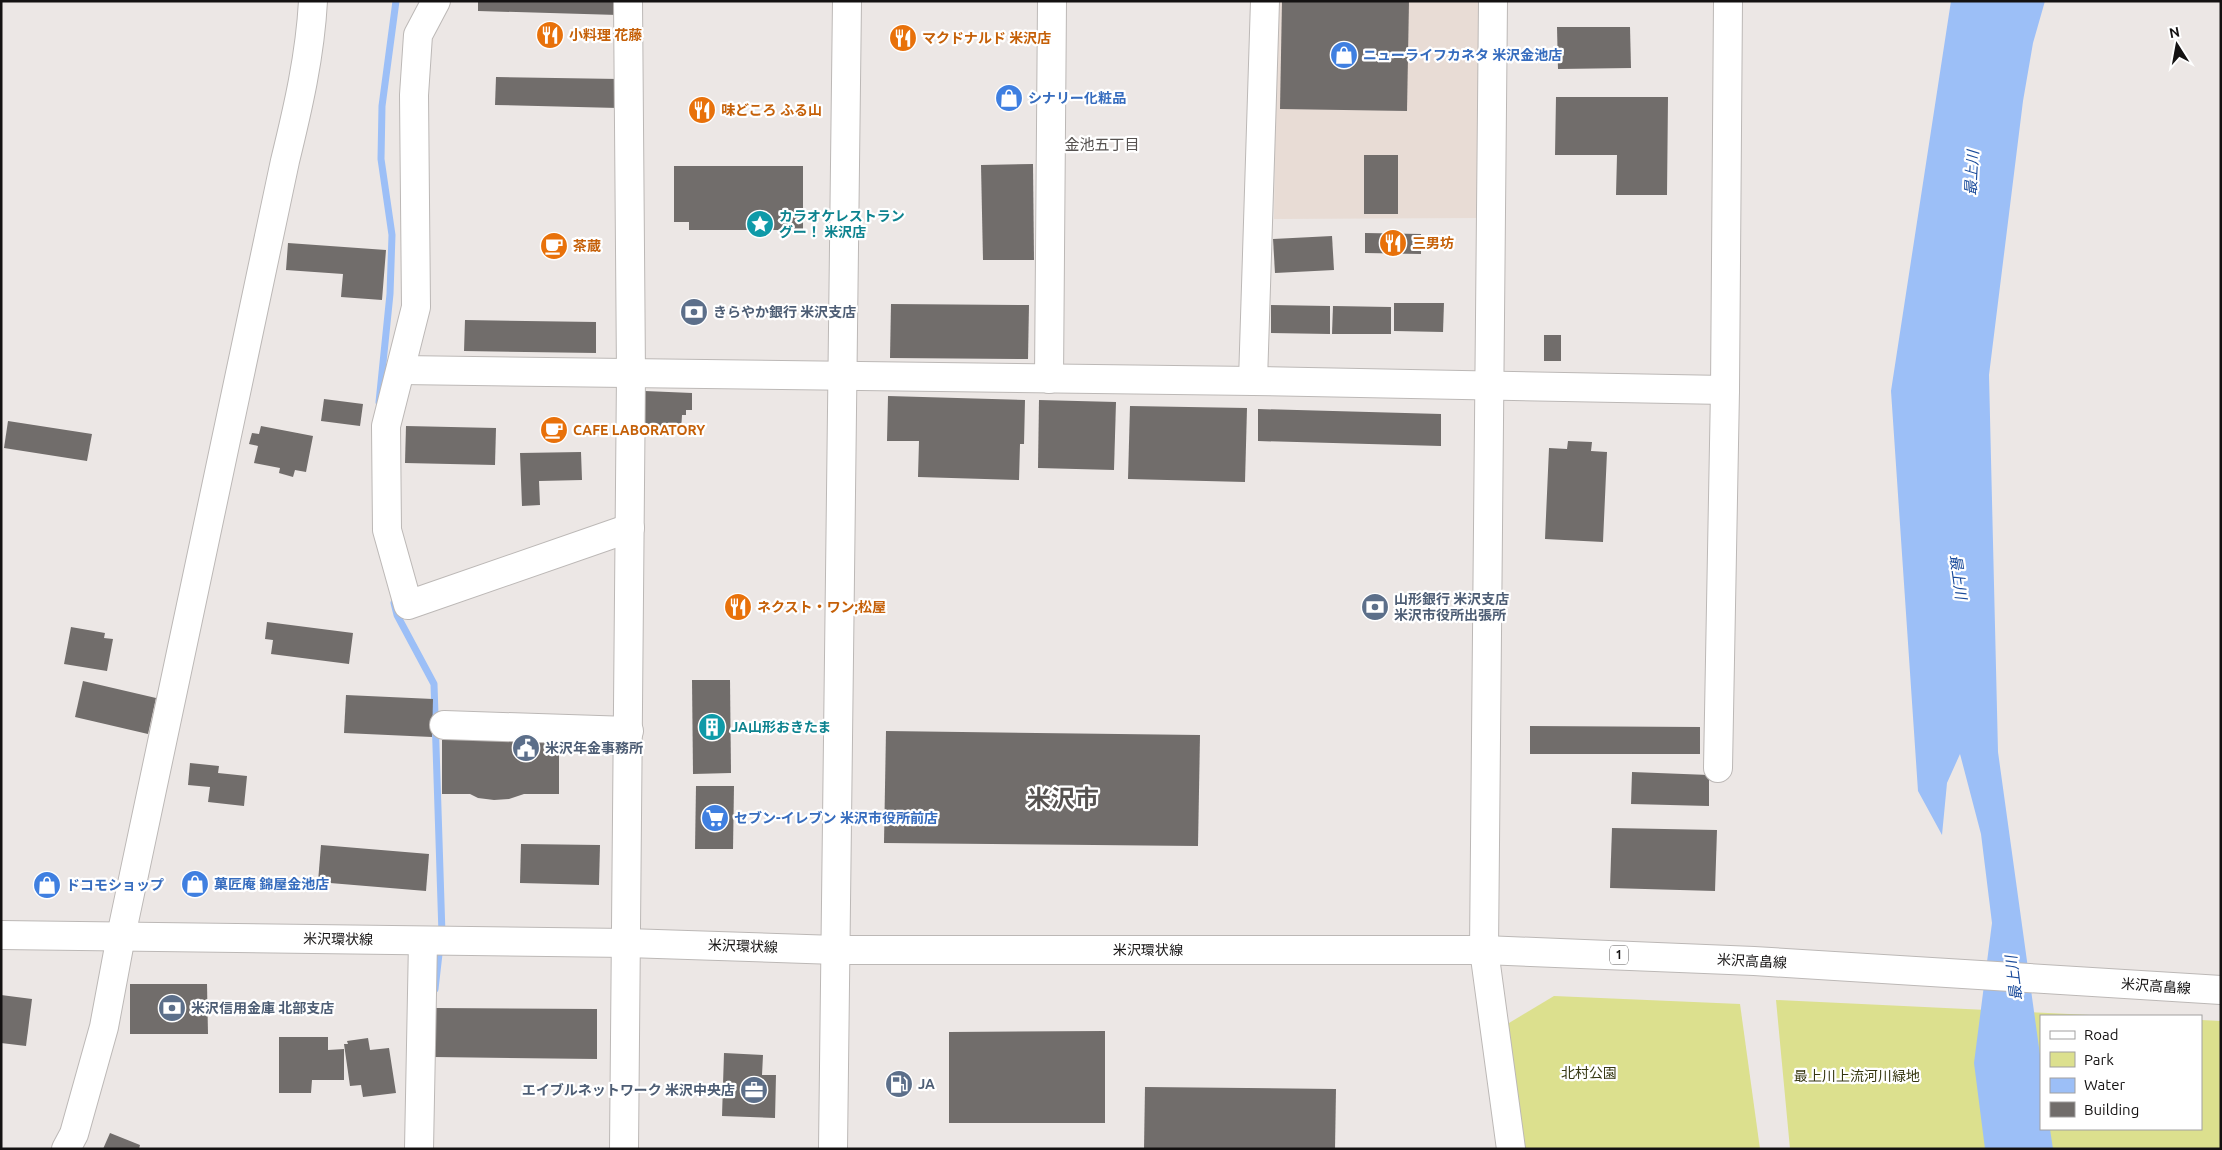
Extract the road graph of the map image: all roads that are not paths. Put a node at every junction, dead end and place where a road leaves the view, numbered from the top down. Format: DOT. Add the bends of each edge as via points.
graph roads {
  1 [pos="313,1"];
  2 [pos="436,1"];
  3 [pos="628,1"];
  4 [pos="846,1"];
  5 [pos="1052,1"];
  6 [pos="1265,1"];
  7 [pos="1493,1"];
  8 [pos="1728,1"];
  9 [pos="401,370"];
  10 [pos="631,374"];
  11 [pos="842,377"];
  12 [pos="1049,379"];
  13 [pos="1253,381"];
  14 [pos="1489,385"];
  15 [pos="1725,390"];
  16 [pos="630,528"];
  17 [pos="444,724"];
  18 [pos="629,731"];
  19 [pos="1718,768"];
  20 [pos="1,935"];
  21 [pos="121,936"];
  22 [pos="424,941"];
  23 [pos="627,942"];
  24 [pos="836,950"];
  25 [pos="1484,950"];
  26 [pos="2221,990"];
  27 [pos="66,1149"];
  28 [pos="419,1149"];
  29 [pos="624,1149"];
  30 [pos="833,1149"];
  31 [pos="1511,1149"];
  1 -- 21 [label="street" via="304,84"];
  2 -- 9 [label="street" via="418,35 414,95 416,307"];
  3 -- 10 [label="street"];
  4 -- 11 [label="street"];
  5 -- 12 [label="street"];
  6 -- 13 [label="street"];
  7 -- 14 [label="street"];
  8 -- 15 [label="street"];
  9 -- 10 [label="street"];
  9 -- 16 [label="street" via="386,426 387,530 408,605"];
  10 -- 11 [label="street"];
  10 -- 16 [label="street"];
  11 -- 12 [label="street"];
  11 -- 24 [label="street"];
  12 -- 13 [label="street"];
  13 -- 14 [label="street"];
  14 -- 15 [label="street"];
  14 -- 25 [label="street"];
  15 -- 19 [label="street"];
  16 -- 18 [label="street"];
  17 -- 18 [label="street"];
  18 -- 23 [label="street"];
  20 -- 21 [label="street, 米沢環状線"];
  21 -- 22 [label="street, 米沢環状線"];
  21 -- 27 [label="street" via="104,1027 74,1134"];
  22 -- 23 [label="street, 米沢環状線"];
  22 -- 28 [label="street"];
  23 -- 24 [label="street, 米沢環状線"];
  23 -- 29 [label="street"];
  24 -- 25 [label="street, 米沢環状線"];
  24 -- 30 [label="street"];
  25 -- 26 [label="street, 米沢高畠線 / 1" via="1785,963"];
  25 -- 31 [label="street"];
}
